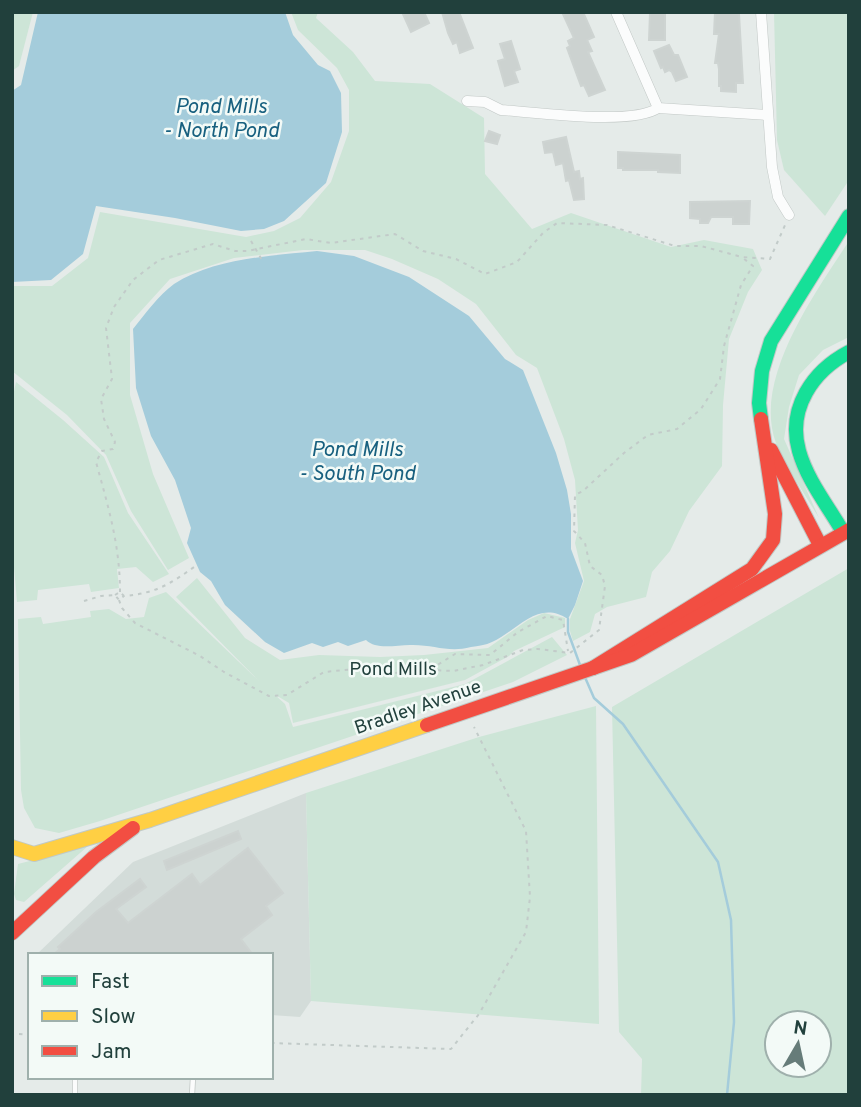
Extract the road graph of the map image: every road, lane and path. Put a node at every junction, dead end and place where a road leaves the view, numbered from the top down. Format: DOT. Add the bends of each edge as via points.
graph roads {
  1 [pos="616,12"];
  2 [pos="761,12"];
  3 [pos="467,101"];
  4 [pos="658,108"];
  5 [pos="767,115"];
  6 [pos="789,215"];
  7 [pos="849,216"];
  8 [pos="251,241"];
  9 [pos="256,250"];
  10 [pos="742,257"];
  11 [pos="262,260"];
  12 [pos="849,352"];
  13 [pos="764,437"];
  14 [pos="846,531"];
  15 [pos="820,545"];
  16 [pos="197,565"];
  17 [pos="120,592"];
  18 [pos="115,595"];
  19 [pos="124,596"];
  20 [pos="119,600"];
  21 [pos="84,601"];
  22 [pos="569,652"];
  23 [pos="593,668"];
  24 [pos="430,670"];
  25 [pos="474,727"];
  26 [pos="139,822"];
  27 [pos="12,847"];
  28 [pos="12,933"];
  29 [pos="19,1034"];
  30 [pos="28,1035"];
  31 [pos="273,1043"];
  1 -- 4 [label="street"];
  2 -- 5 [label="street"];
  3 -- 4 [label="street" via="485,102 501,110 628,118"];
  4 -- 5 [label="street"];
  5 -- 6 [label="street" via="778,197"];
  6 -- 10 [label="path" via="771,259"];
  7 -- 13 [label="main road" via="771,341 759,404"];
  8 -- 9 [label="path"];
  9 -- 10 [label="path" via="306,239 331,243 395,234 423,251 456,259 485,274 517,262 557,223 607,225 675,246 701,246"];
  9 -- 11 [label="path"];
  9 -- 17 [label="path" via="235,251 213,244 159,260 133,280 114,307 106,328 113,379 101,399 115,442 96,462 120,560"];
  10 -- 22 [label="path" via="753,265 741,285 720,379 701,409 677,429 648,435 575,495 574,531 585,543 590,566 602,575 605,586 599,630"];
  12 -- 14 [label="main road" via="818,371 806,387 796,431 800,455"];
  13 -- 15 [label="main road"];
  13 -- 23 [label="main road" via="775,514 773,540 764,555 752,569"];
  14 -- 15 [label="main road, Bradley Avenue"];
  15 -- 23 [label="main road, Bradley Avenue" via="631,655"];
  16 -- 19 [label="path" via="168,585"];
  17 -- 18 [label="path"];
  17 -- 19 [label="path"];
  18 -- 20 [label="path, Pond Mills"];
  18 -- 21 [label="path"];
  19 -- 20 [label="path"];
  20 -- 24 [label="path, Pond Mills" via="135,623 269,696 288,695 324,672"];
  22 -- 24 [label="path, Pond Mills" via="523,650 483,665"];
  22 -- 24 [label="path" via="563,620 547,616 490,654 455,654"];
  23 -- 26 [label="main road, Bradley Avenue"];
  25 -- 31 [label="path" via="526,831 530,897 526,932 479,1014 451,1049"];
  26 -- 27 [label="main road" via="34,854"];
  26 -- 28 [label="main road, Bradley Avenue"];
  29 -- 30 [label="path"];
}
